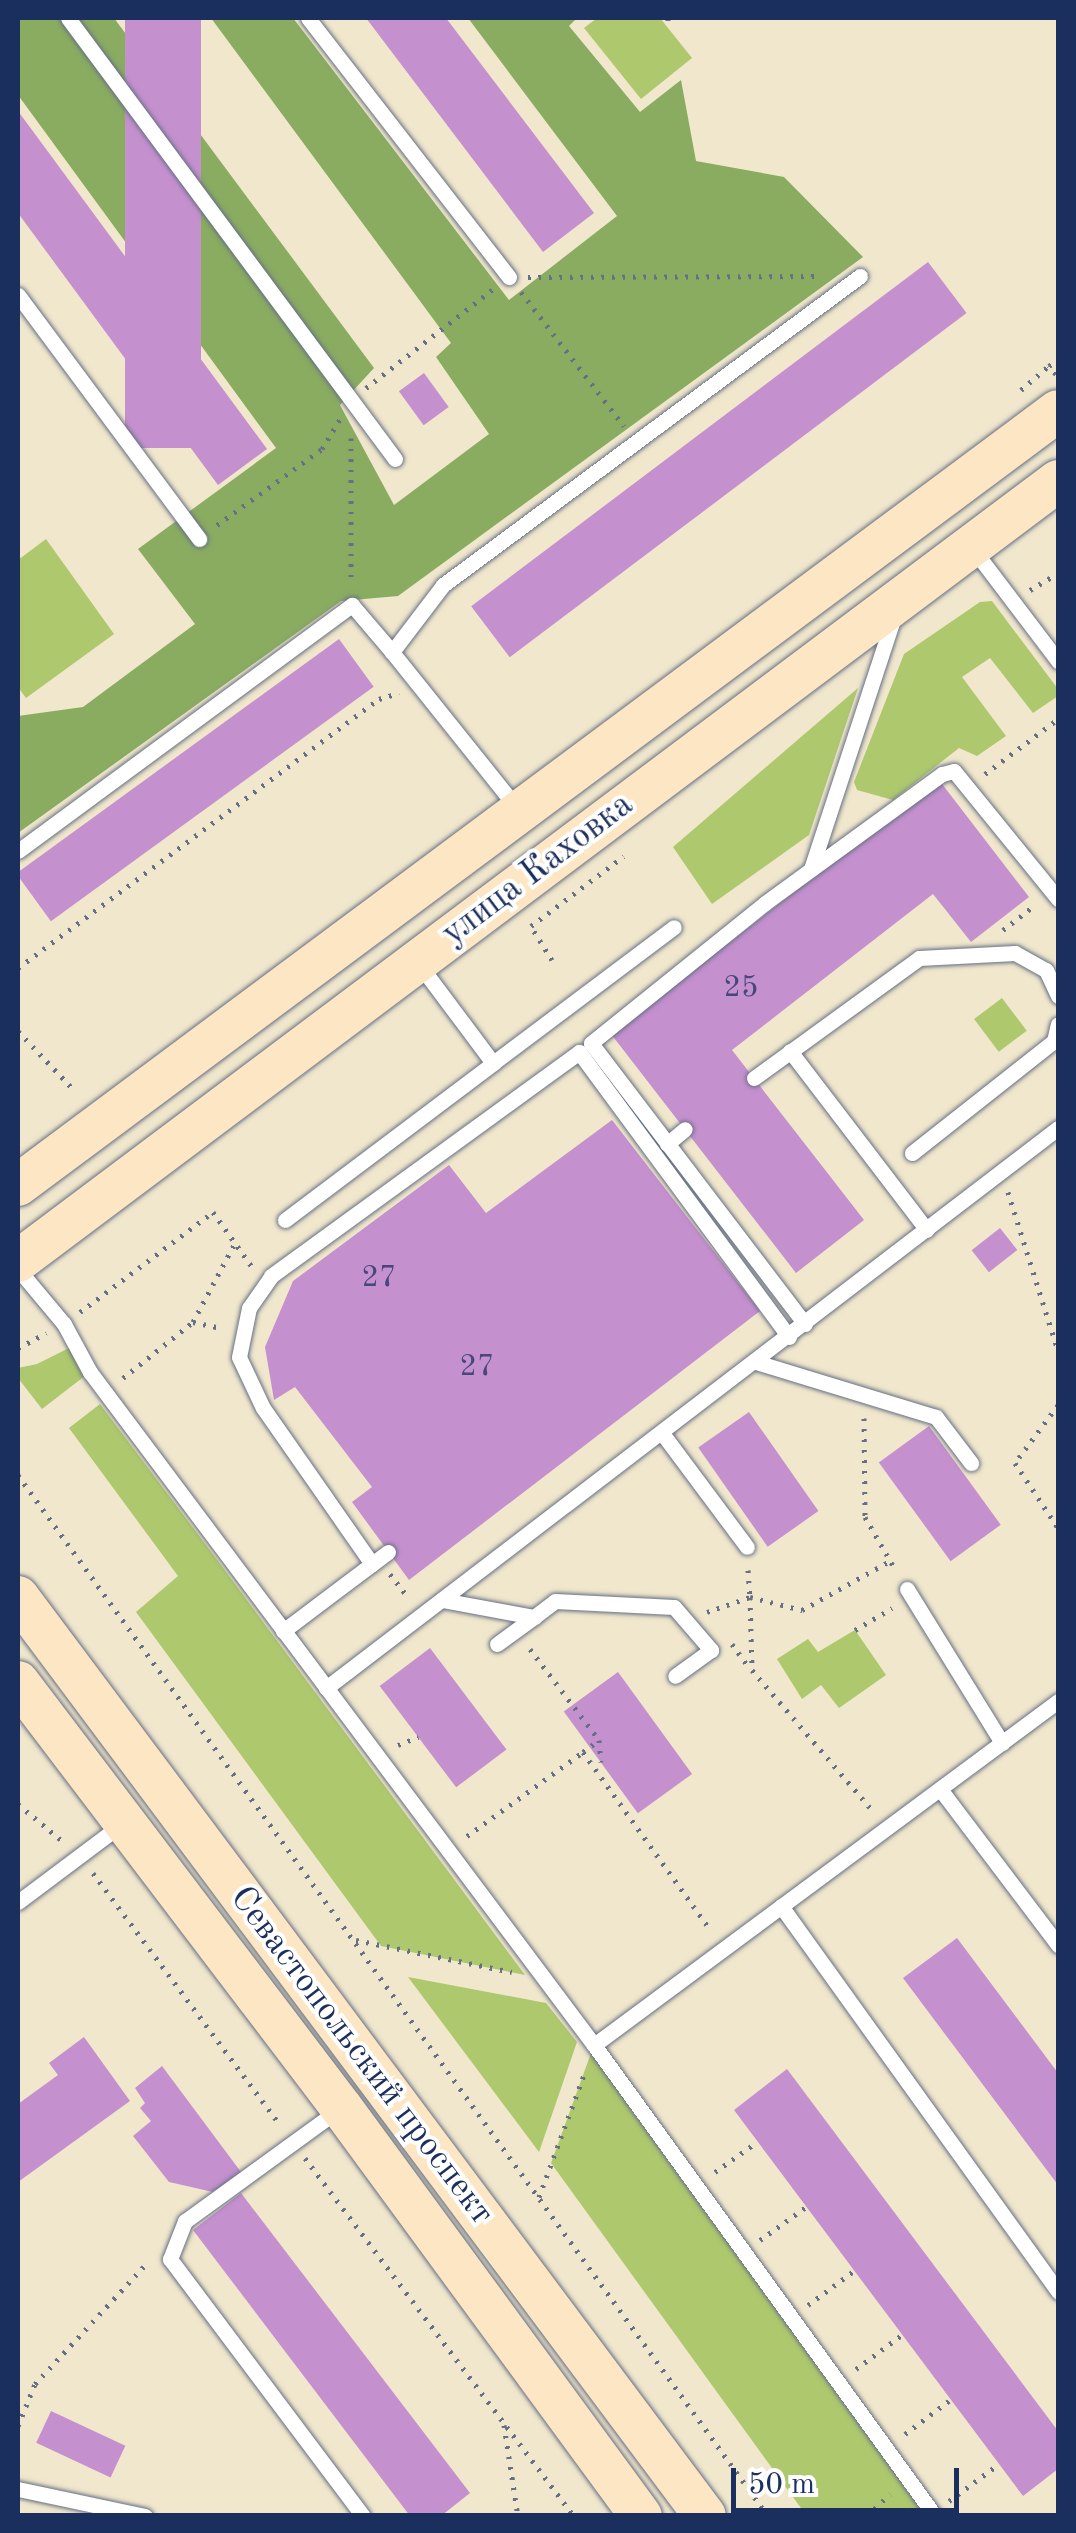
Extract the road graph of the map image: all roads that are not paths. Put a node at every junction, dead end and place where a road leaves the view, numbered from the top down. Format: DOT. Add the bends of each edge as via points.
graph roads {
  1 [pos="68,18"];
  2 [pos="308,18"];
  3 [pos="860,276"];
  4 [pos="510,277"];
  5 [pos="18,295"];
  6 [pos="1058,411"];
  7 [pos="395,459"];
  8 [pos="1058,481"];
  9 [pos="199,539"];
  10 [pos="983,561"];
  11 [pos="899,600"];
  12 [pos="1052,640"];
  13 [pos="392,652"];
  14 [pos="1058,661"];
  15 [pos="520,812"];
  16 [pos="18,851"];
  17 [pos="812,869"];
  18 [pos="1055,895"];
  19 [pos="674,928"];
  20 [pos="417,961"];
  21 [pos="1058,996"];
  22 [pos="1058,1024"];
  23 [pos="790,1051"];
  24 [pos="494,1063"];
  25 [pos="754,1078"];
  26 [pos="1058,1128"];
  27 [pos="685,1129"];
  28 [pos="666,1144"];
  29 [pos="912,1153"];
  30 [pos="18,1185"];
  31 [pos="285,1220"];
  32 [pos="927,1230"];
  33 [pos="18,1261"];
  34 [pos="18,1269"];
  35 [pos="805,1324"];
  36 [pos="789,1337"];
  37 [pos="756,1362"];
  38 [pos="662,1433"];
  39 [pos="972,1463"];
  40 [pos="747,1547"];
  41 [pos="388,1552"];
  42 [pos="379,1567"];
  43 [pos="909,1593"];
  44 [pos="18,1597"];
  45 [pos="442,1600"];
  46 [pos="534,1617"];
  47 [pos="283,1630"];
  48 [pos="497,1644"];
  49 [pos="675,1676"];
  50 [pos="18,1682"];
  51 [pos="326,1688"];
  52 [pos="1058,1701"];
  53 [pos="1002,1743"];
  54 [pos="940,1789"];
  55 [pos="122,1824"];
  56 [pos="18,1902"];
  57 [pos="782,1906"];
  58 [pos="1058,1945"];
  59 [pos="594,2046"];
  60 [pos="342,2107"];
  61 [pos="1058,2292"];
  62 [pos="18,2489"];
  63 [pos="934,2514"];
  64 [pos="144,2516"];
  65 [pos="363,2516"];
  66 [pos="641,2516"];
  67 [pos="704,2516"];
  1 -- 7 [label="lane"];
  2 -- 4 [label="lane"];
  3 -- 13 [label="lane" via="442,585"];
  5 -- 9 [label="lane"];
  6 -- 15 [label="main road, улица Каховка"];
  8 -- 10 [label="main road, улица Каховка"];
  10 -- 11 [label="main road, улица Каховка"];
  10 -- 12 [label="lane"];
  11 -- 17 [label="lane"];
  11 -- 20 [label="main road, улица Каховка"];
  12 -- 14 [label="lane"];
  13 -- 15 [label="lane"];
  13 -- 16 [label="lane" via="352,605"];
  15 -- 30 [label="main road, улица Каховка"];
  17 -- 18 [label="lane" via="954,771"];
  17 -- 28 [label="lane" via="590,1043"];
  19 -- 24 [label="lane"];
  20 -- 24 [label="lane"];
  20 -- 33 [label="main road, улица Каховка"];
  21 -- 23 [label="lane" via="1046,970 1015,954 919,958"];
  22 -- 29 [label="lane" via="1054,1041"];
  23 -- 25 [label="lane"];
  23 -- 32 [label="lane"];
  24 -- 31 [label="lane"];
  26 -- 32 [label="lane"];
  27 -- 28 [label="lane"];
  28 -- 35 [label="lane"];
  32 -- 35 [label="lane"];
  34 -- 47 [label="lane"];
  35 -- 36 [label="lane"];
  36 -- 37 [label="lane"];
  36 -- 42 [label="lane" via="578,1052 271,1276 249,1308 239,1357 263,1408"];
  37 -- 38 [label="lane"];
  37 -- 39 [label="lane" via="936,1417"];
  38 -- 40 [label="lane"];
  38 -- 45 [label="lane"];
  41 -- 42 [label="lane"];
  42 -- 47 [label="lane"];
  43 -- 53 [label="lane"];
  44 -- 67 [label="main road, Севастопольский проспект"];
  45 -- 46 [label="lane"];
  45 -- 51 [label="lane"];
  46 -- 48 [label="lane"];
  46 -- 49 [label="lane" via="555,1600 674,1607 710,1650"];
  47 -- 51 [label="lane"];
  50 -- 55 [label="main road, Севастопольский проспект"];
  51 -- 59 [label="lane"];
  52 -- 53 [label="lane"];
  53 -- 54 [label="lane"];
  54 -- 57 [label="lane"];
  54 -- 58 [label="lane"];
  55 -- 56 [label="lane"];
  55 -- 60 [label="main road, Севастопольский проспект"];
  57 -- 59 [label="lane"];
  57 -- 61 [label="lane"];
  59 -- 63 [label="lane"];
  60 -- 65 [label="lane" via="185,2221 170,2259"];
  60 -- 66 [label="main road, Севастопольский проспект"];
  62 -- 64 [label="lane"];
}
